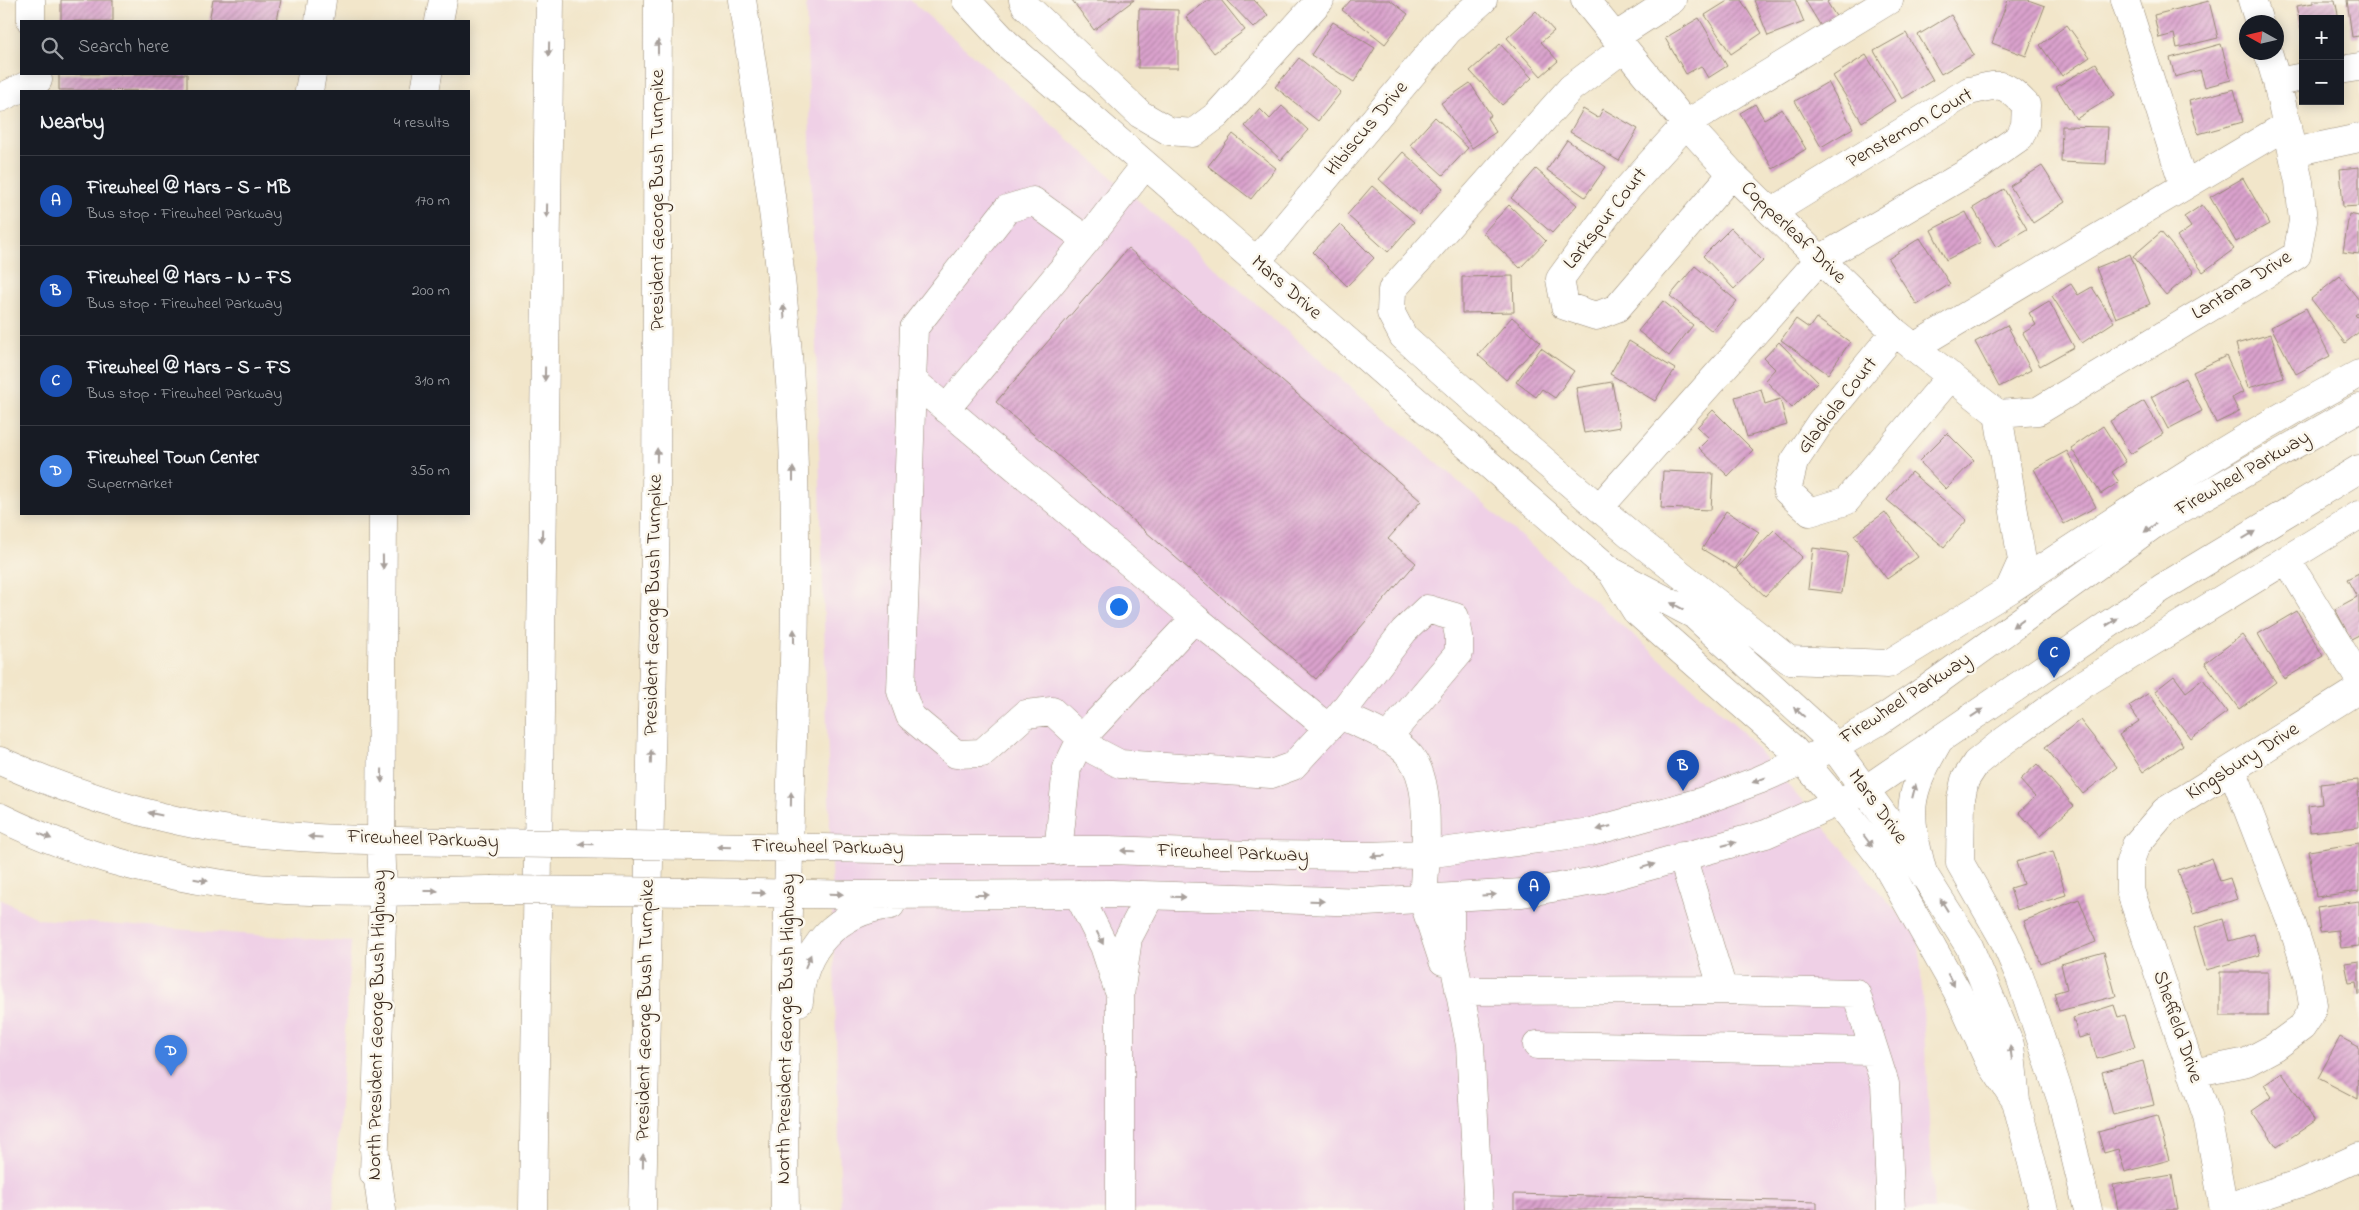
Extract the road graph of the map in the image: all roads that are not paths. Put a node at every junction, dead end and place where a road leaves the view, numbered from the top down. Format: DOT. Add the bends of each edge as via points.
graph roads {
  1 [pos="32,0"];
  2 [pos="322,0"];
  3 [pos="443,0"];
  4 [pos="550,0"];
  5 [pos="658,0"];
  6 [pos="742,0"];
  7 [pos="966,0"];
  8 [pos="1023,0"];
  9 [pos="1320,0"];
  10 [pos="1483,0"];
  11 [pos="1585,0"];
  12 [pos="1672,0"];
  13 [pos="1889,0"];
  14 [pos="2126,0"];
  15 [pos="2252,0"];
  16 [pos="2257,15"];
  17 [pos="31,20"];
  18 [pos="319,20"];
  19 [pos="439,20"];
  20 [pos="1619,42"];
  21 [pos="2275,60"];
  22 [pos="2359,67"];
  23 [pos="2344,69"];
  24 [pos="312,75"];
  25 [pos="428,75"];
  26 [pos="2290,79"];
  27 [pos="38,82"];
  28 [pos="309,90"];
  29 [pos="425,90"];
  30 [pos="0,98"];
  31 [pos="1686,124"];
  32 [pos="2287,125"];
  33 [pos="2359,138"];
  34 [pos="2293,152"];
  35 [pos="1146,165"];
  36 [pos="1732,174"];
  37 [pos="2184,186"];
  38 [pos="1772,212"];
  39 [pos="1087,240"];
  40 [pos="1820,259"];
  41 [pos="1256,262"];
  42 [pos="1905,340"];
  43 [pos="2359,374"];
  44 [pos="1951,376"];
  45 [pos="912,380"];
  46 [pos="2359,408"];
  47 [pos="946,409"];
  48 [pos="1998,414"];
  49 [pos="2359,470"];
  50 [pos="1599,508"];
  51 [pos="383,515"];
  52 [pos="2359,515"];
  53 [pos="2287,560"];
  54 [pos="1611,571"];
  55 [pos="2008,590"];
  56 [pos="1195,618"];
  57 [pos="2359,679"];
  58 [pos="2359,689"];
  59 [pos="1334,721"];
  60 [pos="1941,736"];
  61 [pos="1387,738"];
  62 [pos="1081,739"];
  63 [pos="1834,747"];
  64 [pos="0,761"];
  65 [pos="1804,762"];
  66 [pos="2232,769"];
  67 [pos="1865,790"];
  68 [pos="1838,802"];
  69 [pos="0,817"];
  70 [pos="382,840"];
  71 [pos="2136,845"];
  72 [pos="789,848"];
  73 [pos="1068,851"];
  74 [pos="1426,854"];
  75 [pos="1682,856"];
  76 [pos="1923,873"];
  77 [pos="382,891"];
  78 [pos="788,894"];
  79 [pos="1078,894"];
  80 [pos="933,895"];
  81 [pos="1150,896"];
  82 [pos="1450,898"];
  83 [pos="1423,900"];
  84 [pos="1723,990"];
  85 [pos="1459,991"];
  86 [pos="1120,995"];
  87 [pos="1537,1045"];
  88 [pos="1874,1051"];
  89 [pos="2192,1073"];
  90 [pos="2016,1101"];
  91 [pos="784,1147"];
  92 [pos="374,1149"];
  93 [pos="2359,1157"];
  94 [pos="2224,1209"];
  95 [pos="373,1210"];
  96 [pos="382,1210"];
  97 [pos="533,1210"];
  98 [pos="642,1210"];
  99 [pos="785,1210"];
  100 [pos="1120,1210"];
  101 [pos="1480,1210"];
  102 [pos="1891,1210"];
  103 [pos="2044,1210"];
  104 [pos="2088,1210"];
  1 -- 17 [label="main road"];
  2 -- 18 [label="main road"];
  3 -- 19 [label="main road"];
  4 -- 97 [label="main road, one-way"];
  98 -- 5 [label="main road, President George Bush Turnpike, one-way" via="656,483"];
  72 -- 6 [label="main road, North President George Bush Highway, one-way" via="794,644 793,437 781,269"];
  7 -- 35 [label="main road, Mars Drive" via="1006,43"];
  8 -- 9 [label="main road" via="1140,114 1169,131 1194,133 1217,115"];
  10 -- 41 [label="main road, Hibiscus Drive" via="1448,31"];
  11 -- 20 [label="main road, Copperleaf Drive"];
  12 -- 20 [label="main road"];
  13 -- 31 [label="main road"];
  14 -- 37 [label="main road"];
  15 -- 16 [label="main road"];
  20 -- 31 [label="main road, Copperleaf Drive"];
  20 -- 50 [label="main road" via="1571,88 1392,290 1391,313 1403,336"];
  21 -- 26 [label="main road, Lantana Drive"];
  22 -- 23 [label="main road"];
  24 -- 28 [label="main road"];
  25 -- 29 [label="main road"];
  26 -- 32 [label="main road, Lantana Drive"];
  27 -- 30 [label="main road"];
  31 -- 36 [label="main road, Copperleaf Drive"];
  31 -- 36 [label="main road, Larkspur Court" via="1620,197 1560,279 1565,306 1596,316 1617,308"];
  32 -- 34 [label="main road, Lantana Drive"];
  32 -- 37 [label="main road"];
  33 -- 34 [label="main road"];
  34 -- 48 [label="main road, Lantana Drive" via="2300,182 2303,222 2297,255 2038,411"];
  35 -- 39 [label="main road"];
  35 -- 41 [label="main road, Mars Drive"];
  36 -- 38 [label="main road, Copperleaf Drive"];
  37 -- 42 [label="main road"];
  38 -- 40 [label="main road, Copperleaf Drive"];
  38 -- 40 [label="main road, Penstemon Court" via="1968,92 1996,85 2009,88 2026,105 2025,125 2020,137 1977,167"];
  39 -- 45 [label="main road" via="1033,201 1007,209 914,328"];
  39 -- 47 [label="main road"];
  40 -- 42 [label="main road, Copperleaf Drive"];
  40 -- 50 [label="main road"];
  41 -- 54 [label="main road, Mars Drive"];
  42 -- 44 [label="main road, Copperleaf Drive"];
  42 -- 44 [label="main road, Gladiola Court" via="1820,423 1794,462 1787,492 1810,512 1846,501"];
  43 -- 55 [label="main road" via="2284,414"];
  44 -- 48 [label="main road, Copperleaf Drive"];
  45 -- 47 [label="main road"];
  45 -- 62 [label="main road" via="901,692 910,716 956,754 982,754 1026,714 1032,713 1052,711"];
  46 -- 63 [label="main road, Firewheel Parkway, one-way" via="2156,523 1907,702"];
  47 -- 56 [label="main road"];
  48 -- 55 [label="main road" via="2022,561"];
  60 -- 49 [label="main road, one-way" via="2162,588"];
  50 -- 55 [label="main road" via="1789,660 1888,664"];
  51 -- 70 [label="main road, North President George Bush Highway, one-way"];
  52 -- 53 [label="main road"];
  53 -- 57 [label="main road"];
  53 -- 104 [label="main road" via="2082,685 1976,763 1965,780 1960,798 1960,863 2004,940 2020,977 2062,1102"];
  63 -- 54 [label="main road, Mars Drive, one-way" via="1825,735 1694,615"];
  54 -- 65 [label="main road, Mars Drive" via="1636,611"];
  56 -- 59 [label="main road"];
  56 -- 62 [label="main road"];
  58 -- 66 [label="main road, Kingsbury Drive"];
  59 -- 61 [label="main road"];
  59 -- 61 [label="main road" via="1404,631 1427,609 1455,618 1459,653"];
  59 -- 62 [label="main road" via="1293,766 1271,774 1120,764 1095,751"];
  60 -- 67 [label="main road"];
  76 -- 60 [label="main road, one-way" via="1912,831 1912,798"];
  61 -- 74 [label="main road" via="1410,756 1420,777"];
  62 -- 73 [label="main road"];
  63 -- 65 [label="main road, Firewheel Parkway"];
  63 -- 67 [label="main road, Mars Drive"];
  70 -- 64 [label="main road, Firewheel Parkway, one-way" via="261,834 215,827 74,792"];
  65 -- 68 [label="main road, Mars Drive"];
  65 -- 74 [label="main road, Firewheel Parkway, one-way" via="1700,802 1591,832"];
  66 -- 71 [label="main road, Kingsbury Drive" via="2165,811"];
  66 -- 89 [label="main road" via="2292,924 2308,974 2313,1005 2302,1027 2275,1047 2247,1062"];
  67 -- 68 [label="main road"];
  67 -- 76 [label="main road, Mars Drive"];
  75 -- 68 [label="main road, one-way" via="1766,834"];
  68 -- 90 [label="main road, Mars Drive, one-way" via="1884,863 1957,991 1988,1059"];
  69 -- 77 [label="main road, one-way" via="71,846 198,880 270,889"];
  72 -- 70 [label="main road, Firewheel Parkway, one-way, bridge"];
  70 -- 77 [label="main road, North President George Bush Highway"];
  71 -- 89 [label="main road, Sheffield Drive" via="2130,861 2130,890"];
  72 -- 73 [label="main road, Firewheel Parkway"];
  72 -- 78 [label="main road, North President George Bush Highway"];
  74 -- 73 [label="main road, Firewheel Parkway, one-way" via="1260,856"];
  74 -- 83 [label="main road"];
  82 -- 75 [label="main road, one-way" via="1522,893 1595,881"];
  75 -- 84 [label="main road"];
  90 -- 76 [label="main road, Mars Drive, one-way" via="2010,1045 1969,946"];
  77 -- 78 [label="main road, one-way, bridge"];
  77 -- 92 [label="main road, North President George Bush Highway"];
  78 -- 80 [label="main road, one-way"];
  78 -- 91 [label="main road, North President George Bush Highway"];
  80 -- 79 [label="main road, one-way"];
  79 -- 81 [label="main road"];
  79 -- 86 [label="main road, one-way" via="1104,946"];
  91 -- 80 [label="main road, one-way" via="794,1105 800,987 811,953 834,927 857,912 911,903"];
  81 -- 83 [label="main road, one-way" via="1366,902"];
  81 -- 86 [label="main road" via="1128,938"];
  82 -- 83 [label="main road"];
  82 -- 85 [label="main road" via="1450,942"];
  83 -- 85 [label="main road" via="1442,958"];
  84 -- 85 [label="main road"];
  84 -- 88 [label="main road" via="1856,992"];
  85 -- 101 [label="main road" via="1470,1045"];
  86 -- 100 [label="main road"];
  87 -- 88 [label="main road"];
  88 -- 102 [label="main road" via="1885,1084"];
  89 -- 94 [label="main road, Sheffield Drive" via="2207,1116"];
  90 -- 103 [label="main road, Mars Drive"];
  91 -- 99 [label="main road, North President George Bush Highway"];
  92 -- 95 [label="main road, North President George Bush Highway"];
  92 -- 96 [label="main road"];
  93 -- 94 [label="main road" via="2304,1182"];
}
